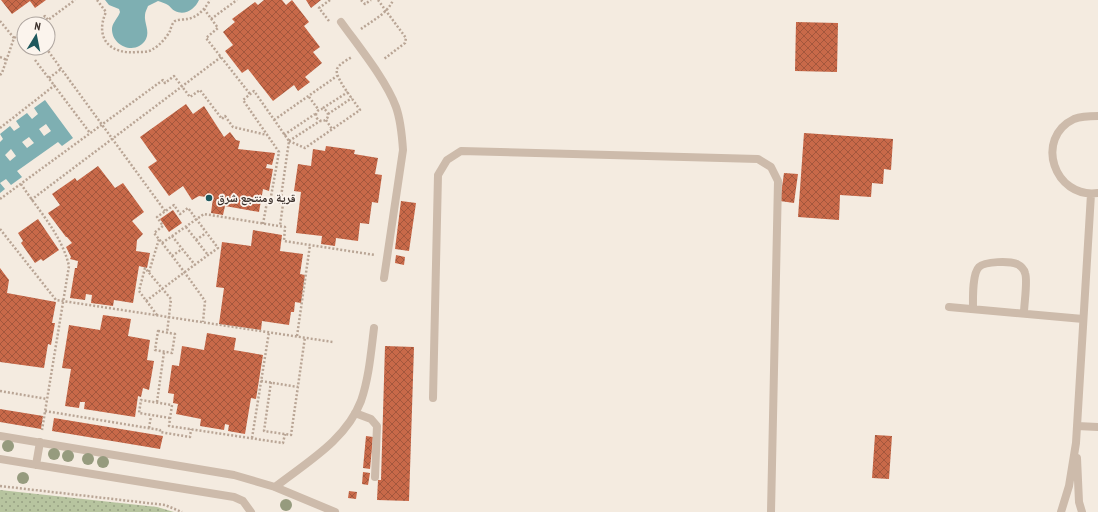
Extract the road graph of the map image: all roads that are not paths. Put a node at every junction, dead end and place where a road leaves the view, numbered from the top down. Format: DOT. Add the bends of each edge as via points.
graph roads {
  1 [pos="342,22"];
  2 [pos="1098,116"];
  3 [pos="1094,193"];
  4 [pos="384,278"];
  5 [pos="949,307"];
  6 [pos="973,309"];
  7 [pos="1024,313"];
  8 [pos="1083,319"];
  9 [pos="374,328"];
  10 [pos="433,398"];
  11 [pos="355,413"];
  12 [pos="1077,426"];
  13 [pos="1098,427"];
  14 [pos="0,436"];
  15 [pos="40,442"];
  16 [pos="1076,443"];
  17 [pos="0,459"];
  18 [pos="36,465"];
  19 [pos="376,477"];
  20 [pos="275,486"];
  21 [pos="251,512"];
  22 [pos="335,512"];
  23 [pos="771,512"];
  24 [pos="1061,512"];
  25 [pos="1082,512"];
  1 -- 4 [label="lane" via="387,88 402,129 403,150"];
  2 -- 3 [label="lane" via="1073,119 1055,138 1052,150 1053,164 1058,176 1078,191"];
  3 -- 8 [label="lane"];
  5 -- 6 [label="lane"];
  6 -- 7 [label="lane"];
  6 -- 7 [label="lane" via="975,273 979,267 986,263 1011,263 1018,264 1026,275"];
  7 -- 8 [label="lane"];
  8 -- 12 [label="lane"];
  9 -- 11 [label="lane" via="366,380"];
  10 -- 23 [label="lane" via="438,174 447,160 461,151 758,159 771,167 778,181"];
  11 -- 19 [label="lane" via="371,419 376,426"];
  11 -- 20 [label="lane" via="341,434"];
  12 -- 13 [label="lane"];
  12 -- 16 [label="lane"];
  14 -- 15 [label="lane"];
  15 -- 18 [label="lane"];
  15 -- 20 [label="lane" via="214,471"];
  16 -- 24 [label="lane" via="1069,486"];
  16 -- 25 [label="lane"];
  17 -- 18 [label="lane"];
  18 -- 21 [label="lane" via="234,497 243,501"];
  20 -- 22 [label="lane"];
}
